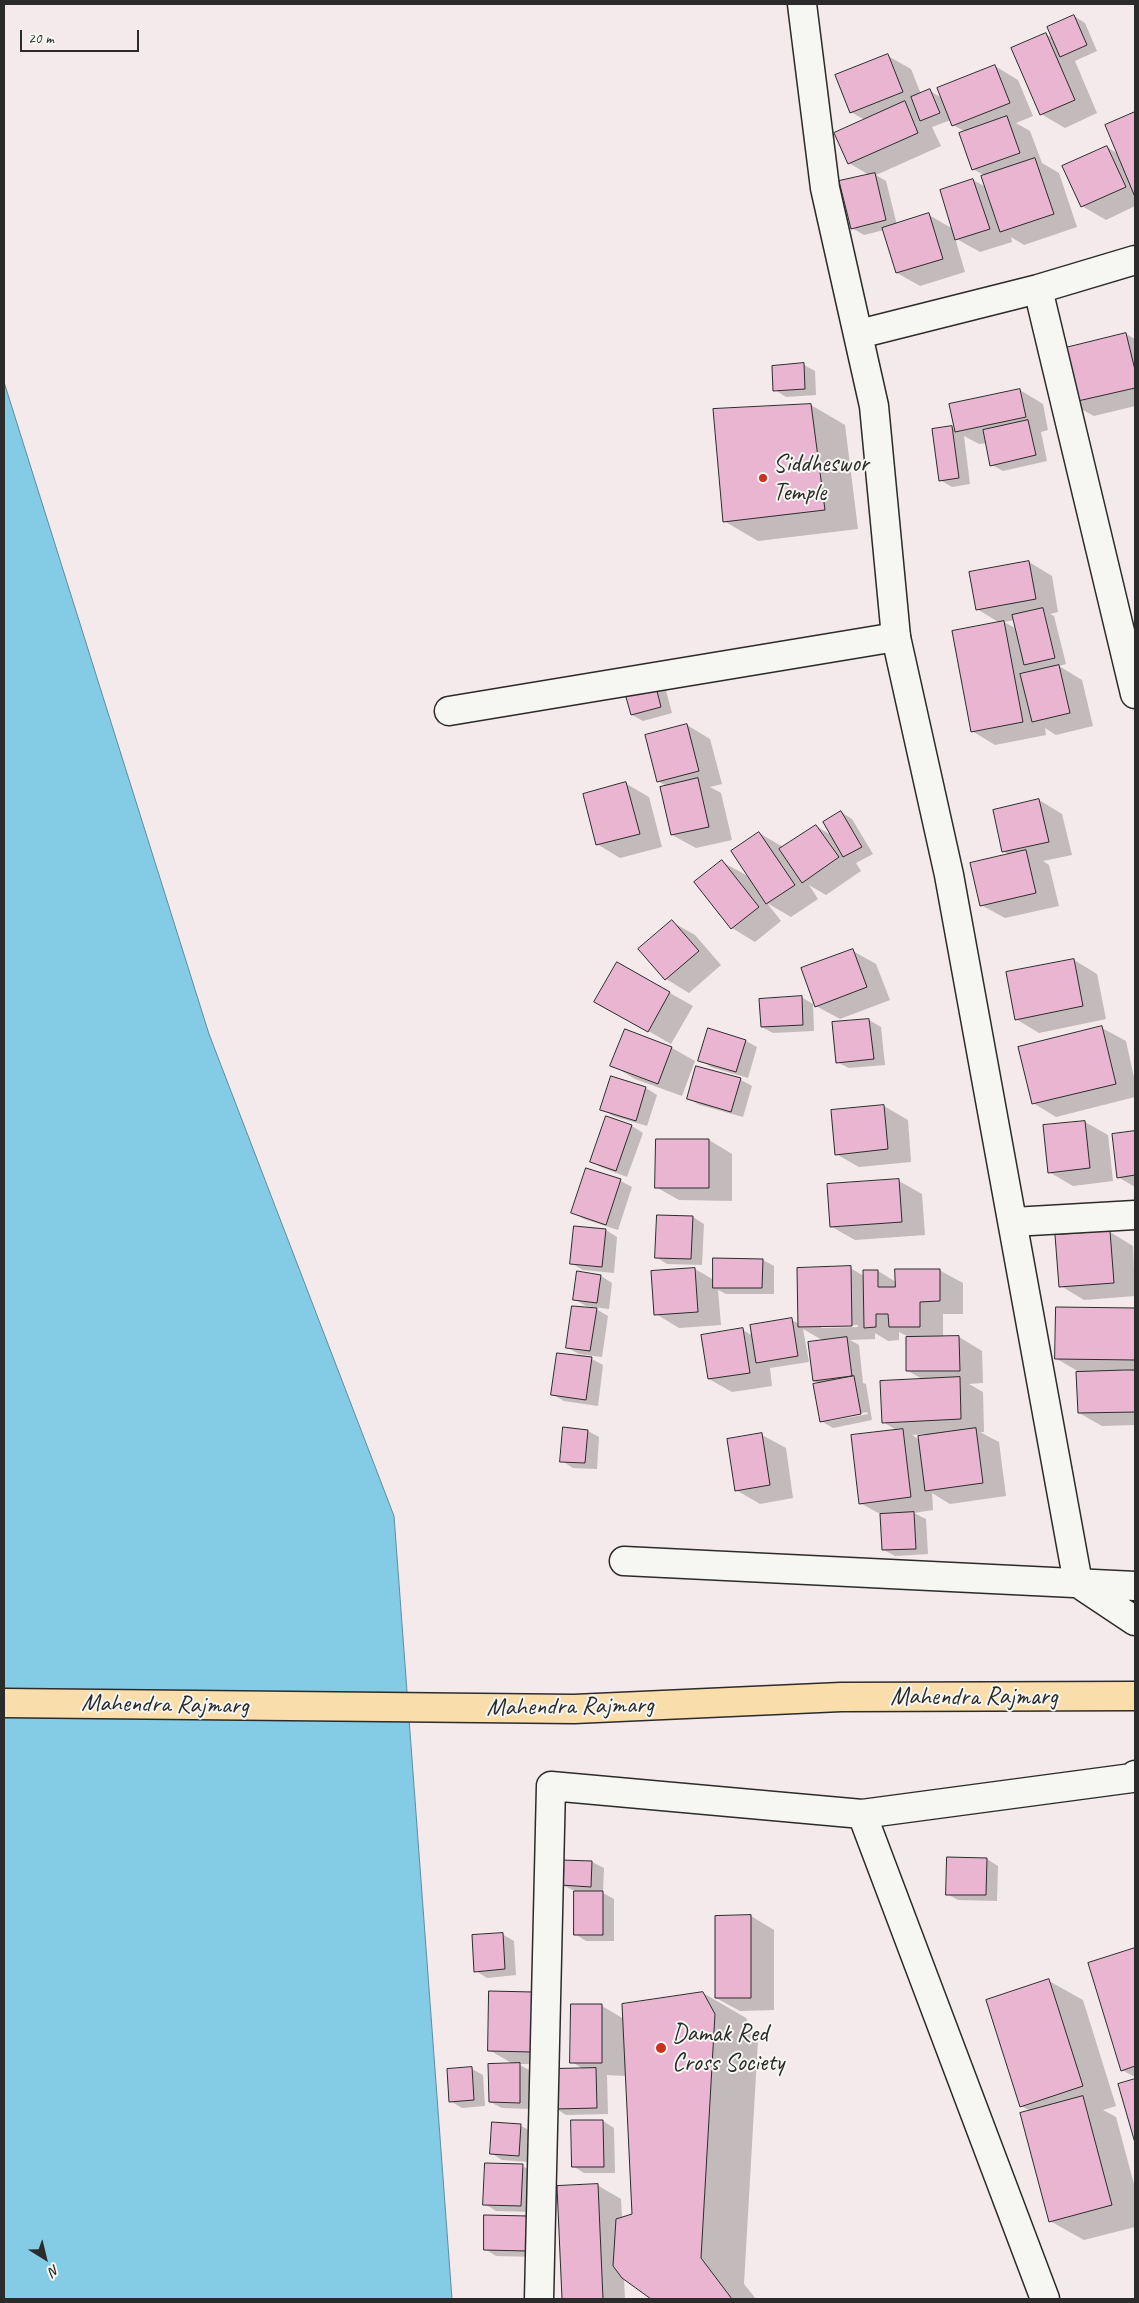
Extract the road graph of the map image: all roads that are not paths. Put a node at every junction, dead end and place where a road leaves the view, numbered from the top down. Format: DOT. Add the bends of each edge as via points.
graph roads {
  1 [pos="802,4"];
  2 [pos="1135,260"];
  3 [pos="1038,289"];
  4 [pos="859,334"];
  5 [pos="896,637"];
  6 [pos="1135,694"];
  7 [pos="449,711"];
  8 [pos="1135,1215"];
  9 [pos="1012,1222"];
  10 [pos="624,1561"];
  11 [pos="1078,1583"];
  12 [pos="1135,1586"];
  13 [pos="1135,1621"];
  14 [pos="1135,1696"];
  15 [pos="4,1703"];
  16 [pos="1135,1775"];
  17 [pos="862,1814"];
  18 [pos="539,2299"];
  19 [pos="1045,2299"];
  1 -- 4 [label="street" via="825,188"];
  2 -- 3 [label="street"];
  3 -- 4 [label="street"];
  3 -- 6 [label="street"];
  4 -- 5 [label="street" via="874,406"];
  5 -- 7 [label="street"];
  5 -- 9 [label="street" via="949,875"];
  8 -- 9 [label="street"];
  9 -- 11 [label="street"];
  10 -- 11 [label="street"];
  11 -- 12 [label="street"];
  11 -- 13 [label="street"];
  14 -- 15 [label="highway, Mahendra Rajmarg" via="841,1697 574,1710"];
  16 -- 17 [label="street" via="1132,1778"];
  17 -- 18 [label="street" via="551,1786"];
  17 -- 19 [label="street"];
}
